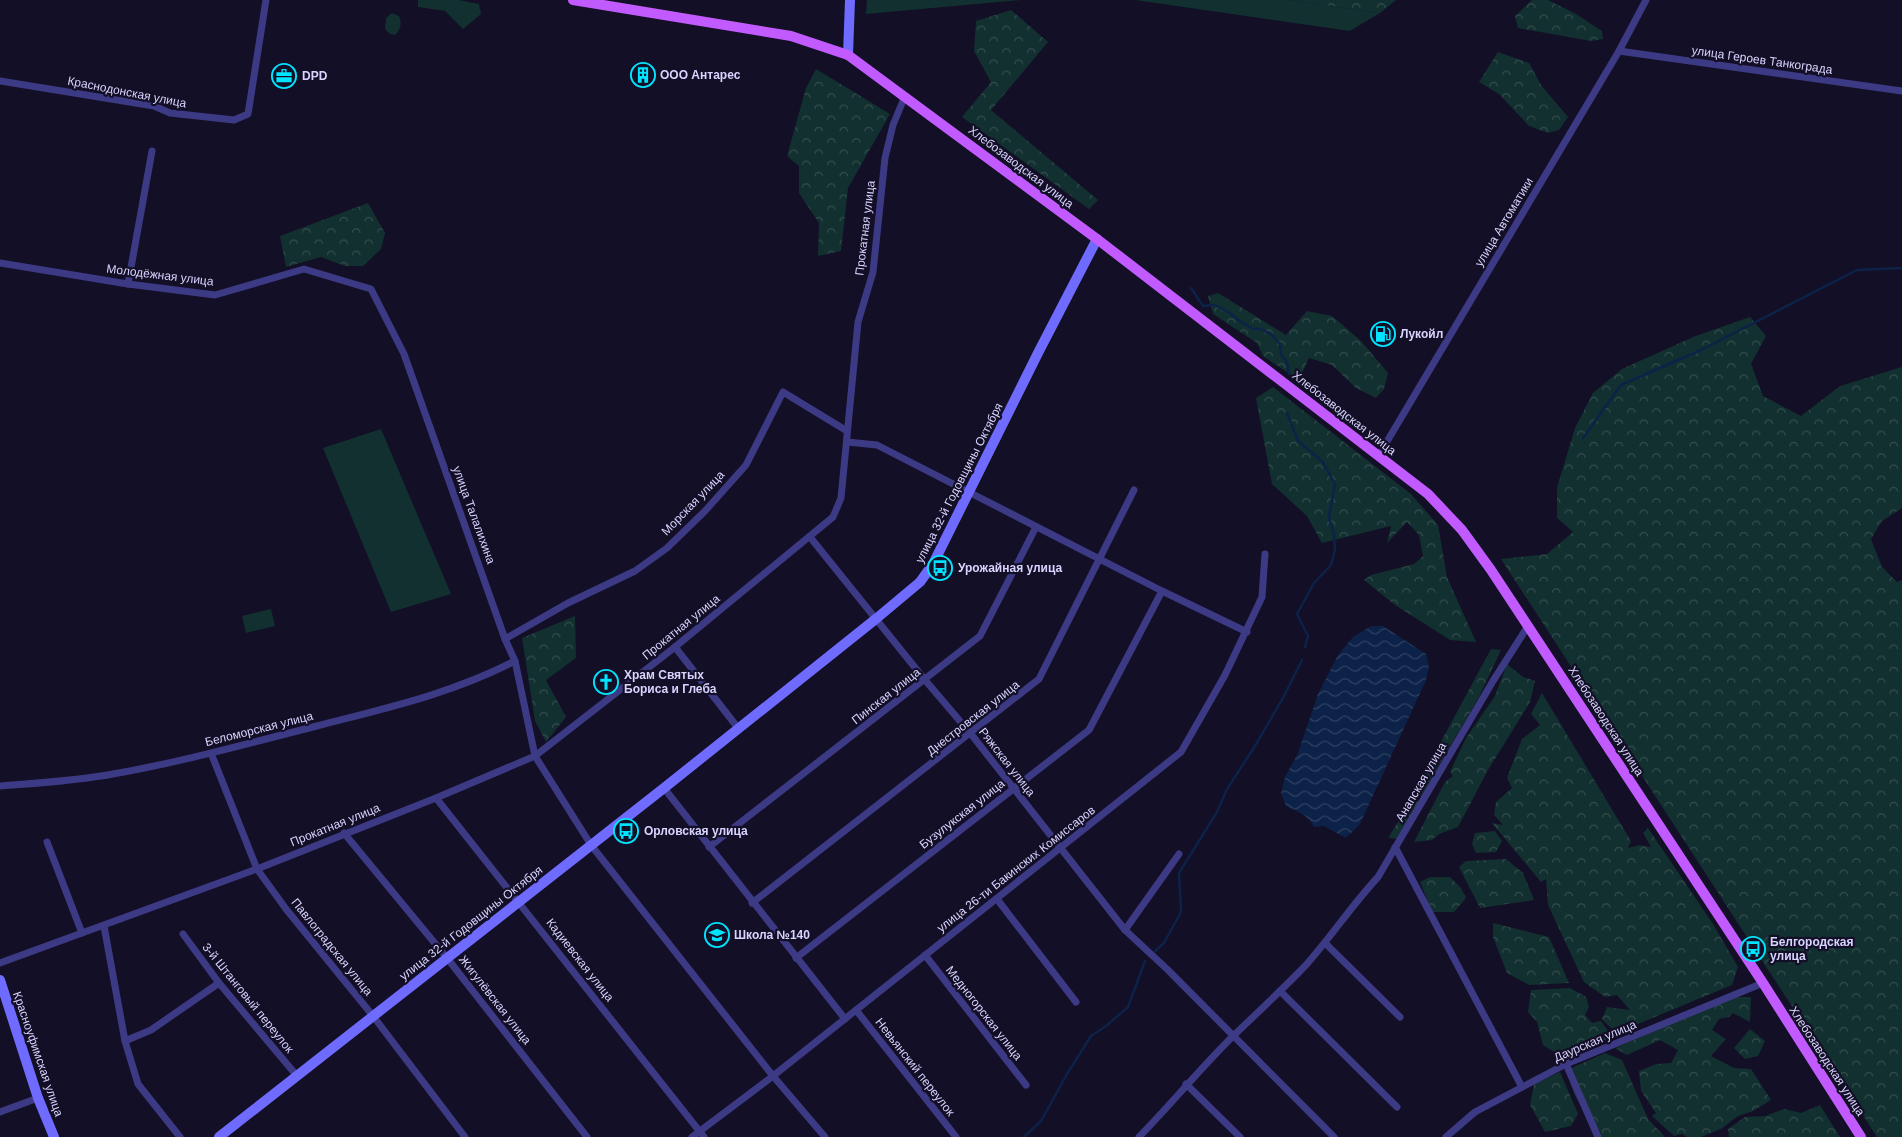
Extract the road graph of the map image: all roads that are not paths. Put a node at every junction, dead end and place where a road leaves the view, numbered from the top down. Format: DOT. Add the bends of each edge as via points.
graph roads {
  1 [pos="266,0"];
  2 [pos="573,0"];
  3 [pos="850,0"];
  4 [pos="1646,0"];
  5 [pos="1619,51"];
  6 [pos="848,55"];
  7 [pos="0,82"];
  8 [pos="1902,91"];
  9 [pos="905,96"];
  10 [pos="152,151"];
  11 [pos="1097,239"];
  12 [pos="0,262"];
  13 [pos="128,284"];
  14 [pos="371,290"];
  15 [pos="847,431"];
  16 [pos="847,442"];
  17 [pos="1379,455"];
  18 [pos="1134,490"];
  19 [pos="969,491"];
  20 [pos="1036,527"];
  21 [pos="810,537"];
  22 [pos="1265,554"];
  23 [pos="1100,558"];
  24 [pos="1162,591"];
  25 [pos="877,618"];
  26 [pos="1528,626"];
  27 [pos="1247,632"];
  28 [pos="505,639"];
  29 [pos="675,647"];
  30 [pos="515,661"];
  31 [pos="925,680"];
  32 [pos="738,728"];
  33 [pos="971,734"];
  34 [pos="211,753"];
  35 [pos="535,756"];
  36 [pos="0,786"];
  37 [pos="664,788"];
  38 [pos="1013,788"];
  39 [pos="436,798"];
  40 [pos="344,833"];
  41 [pos="47,842"];
  42 [pos="590,845"];
  43 [pos="709,847"];
  44 [pos="1395,847"];
  45 [pos="1060,849"];
  46 [pos="1179,854"];
  47 [pos="257,869"];
  48 [pos="997,899"];
  49 [pos="519,902"];
  50 [pos="752,903"];
  51 [pos="104,926"];
  52 [pos="1125,930"];
  53 [pos="82,933"];
  54 [pos="183,934"];
  55 [pos="1325,943"];
  56 [pos="925,956"];
  57 [pos="447,958"];
  58 [pos="796,958"];
  59 [pos="0,963"];
  60 [pos="0,980"];
  61 [pos="219,983"];
  62 [pos="1763,983"];
  63 [pos="1281,992"];
  64 [pos="1076,1002"];
  65 [pos="856,1010"];
  66 [pos="373,1016"];
  67 [pos="1400,1017"];
  68 [pos="845,1019"];
  69 [pos="1233,1036"];
  70 [pos="125,1041"];
  71 [pos="1566,1064"];
  72 [pos="297,1076"];
  73 [pos="773,1076"];
  74 [pos="1186,1084"];
  75 [pos="1026,1085"];
  76 [pos="1522,1087"];
  77 [pos="38,1098"];
  78 [pos="1397,1106"];
  79 [pos="0,1112"];
  80 [pos="702,1134"];
  81 [pos="463,1136"];
  82 [pos="1144,1136"];
  83 [pos="54,1137"];
  84 [pos="180,1137"];
  85 [pos="219,1137"];
  86 [pos="587,1137"];
  87 [pos="692,1137"];
  88 [pos="825,1137"];
  89 [pos="956,1137"];
  90 [pos="1240,1137"];
  91 [pos="1334,1137"];
  92 [pos="1446,1137"];
  93 [pos="1598,1137"];
  94 [pos="1861,1137"];
  1 -- 7 [label="street, Краснодонская улица" via="248,114 234,120 179,114 154,106"];
  2 -- 6 [label="main road, Хлебозаводская улица" via="781,34"];
  3 -- 6 [label="main road"];
  4 -- 5 [label="street, улица Автоматики"];
  5 -- 8 [label="street, улица Героев Танкограда"];
  5 -- 17 [label="street, улица Автоматики"];
  6 -- 9 [label="main road, Хлебозаводская улица"];
  9 -- 11 [label="main road, Хлебозаводская улица"];
  9 -- 15 [label="street, Прокатная улица" via="893,124 885,158 873,272 858,322"];
  10 -- 13 [label="street"];
  11 -- 17 [label="main road, Хлебозаводская улица"];
  11 -- 19 [label="main road, улица 32-й Годовщины Октября"];
  12 -- 13 [label="street, Молодёжная улица"];
  13 -- 14 [label="street, Молодёжная улица" via="215,295 304,268"];
  14 -- 28 [label="street, улица Талалихина" via="404,354"];
  15 -- 16 [label="street, Прокатная улица"];
  15 -- 28 [label="street, Морская улица" via="783,392 746,465 667,548 635,571 568,603"];
  16 -- 19 [label="street" via="877,445"];
  16 -- 21 [label="street, Прокатная улица" via="841,498 833,517"];
  17 -- 26 [label="main road, Хлебозаводская улица" via="1428,494 1462,530"];
  18 -- 23 [label="street, Днестровская улица"];
  19 -- 20 [label="street"];
  19 -- 25 [label="main road, улица 32-й Годовщины Октября" via="933,564 920,582"];
  20 -- 23 [label="street"];
  20 -- 31 [label="street, Пинская улица" via="980,636"];
  21 -- 25 [label="street, Ряжская улица"];
  21 -- 29 [label="street, Прокатная улица"];
  22 -- 27 [label="street, улица 26-ти Бакинских Комиссаров" via="1262,597"];
  23 -- 24 [label="street"];
  23 -- 33 [label="street, Днестровская улица" via="1039,679"];
  24 -- 27 [label="street"];
  24 -- 38 [label="street, Бузулукская улица" via="1089,730"];
  25 -- 31 [label="street, Ряжская улица"];
  25 -- 32 [label="main road, улица 32-й Годовщины Октября"];
  26 -- 44 [label="street, Анапская улица"];
  26 -- 62 [label="main road, Хлебозаводская улица"];
  27 -- 45 [label="street, улица 26-ти Бакинских Комиссаров" via="1182,752"];
  28 -- 30 [label="street, улица Талалихина"];
  29 -- 32 [label="street"];
  29 -- 35 [label="street, Прокатная улица"];
  30 -- 34 [label="street, Беломорская улица" via="431,696"];
  30 -- 35 [label="street, улица Талалихина"];
  31 -- 33 [label="street, Ряжская улица"];
  31 -- 43 [label="street, Пинская улица"];
  32 -- 37 [label="main road, улица 32-й Годовщины Октября"];
  33 -- 38 [label="street, Ряжская улица"];
  33 -- 50 [label="street, Днестровская улица"];
  34 -- 36 [label="street, Беломорская улица" via="114,774"];
  34 -- 47 [label="street, Павлоградская улица"];
  35 -- 39 [label="street, Прокатная улица"];
  35 -- 42 [label="street"];
  37 -- 42 [label="main road, улица 32-й Годовщины Октября"];
  37 -- 43 [label="street"];
  38 -- 45 [label="street, Ряжская улица"];
  38 -- 58 [label="street, Бузулукская улица"];
  39 -- 40 [label="street, Прокатная улица"];
  39 -- 49 [label="street, Кадиевская улица"];
  40 -- 47 [label="street, Прокатная улица"];
  40 -- 57 [label="street, Жигулёвская улица"];
  41 -- 53 [label="street"];
  42 -- 49 [label="main road, улица 32-й Годовщины Октября"];
  42 -- 73 [label="street"];
  43 -- 50 [label="street"];
  44 -- 55 [label="street, Анапская улица" via="1378,877"];
  44 -- 76 [label="street"];
  45 -- 48 [label="street, улица 26-ти Бакинских Комиссаров"];
  45 -- 52 [label="street, Ряжская улица"];
  46 -- 52 [label="street"];
  47 -- 51 [label="street, Прокатная улица"];
  47 -- 66 [label="street, Павлоградская улица" via="286,910"];
  48 -- 56 [label="street, улица 26-ти Бакинских Комиссаров"];
  48 -- 64 [label="street"];
  49 -- 57 [label="main road, улица 32-й Годовщины Октября"];
  49 -- 80 [label="street, Кадиевская улица"];
  50 -- 58 [label="street"];
  51 -- 53 [label="street, Прокатная улица"];
  51 -- 70 [label="street"];
  52 -- 69 [label="street, Ряжская улица"];
  53 -- 59 [label="street, Прокатная улица"];
  54 -- 61 [label="street, 3-й Штанговый переулок"];
  55 -- 63 [label="street, Анапская улица"];
  55 -- 67 [label="street"];
  56 -- 65 [label="street, улица 26-ти Бакинских Комиссаров"];
  56 -- 75 [label="street, Медногорская улица"];
  57 -- 66 [label="main road, улица 32-й Годовщины Октября"];
  57 -- 86 [label="street, Жигулёвская улица"];
  58 -- 68 [label="street"];
  60 -- 77 [label="main road, Красноуфимская улица"];
  61 -- 70 [label="street" via="151,1030"];
  61 -- 72 [label="street, 3-й Штанговый переулок"];
  62 -- 71 [label="street, Даурская улица"];
  62 -- 94 [label="main road, Хлебозаводская улица"];
  63 -- 69 [label="street, Анапская улица"];
  63 -- 78 [label="street"];
  65 -- 68 [label="street, улица 26-ти Бакинских Комиссаров"];
  65 -- 89 [label="street, Невьянский переулок"];
  66 -- 72 [label="main road, улица 32-й Годовщины Октября"];
  66 -- 81 [label="street, Павлоградская улица"];
  68 -- 73 [label="street, улица 26-ти Бакинских Комиссаров"];
  69 -- 74 [label="street, Анапская улица"];
  69 -- 91 [label="street"];
  70 -- 84 [label="street" via="138,1084"];
  71 -- 76 [label="street, Даурская улица"];
  71 -- 93 [label="street"];
  72 -- 85 [label="main road, улица 32-й Годовщины Октября"];
  73 -- 80 [label="street, улица 26-ти Бакинских Комиссаров"];
  73 -- 88 [label="street"];
  74 -- 82 [label="street, Анапская улица"];
  74 -- 90 [label="street"];
  76 -- 92 [label="street, Даурская улица" via="1475,1112"];
  77 -- 79 [label="street"];
  77 -- 83 [label="main road, Красноуфимская улица"];
  80 -- 87 [label="street, улица 26-ти Бакинских Комиссаров"];
}
